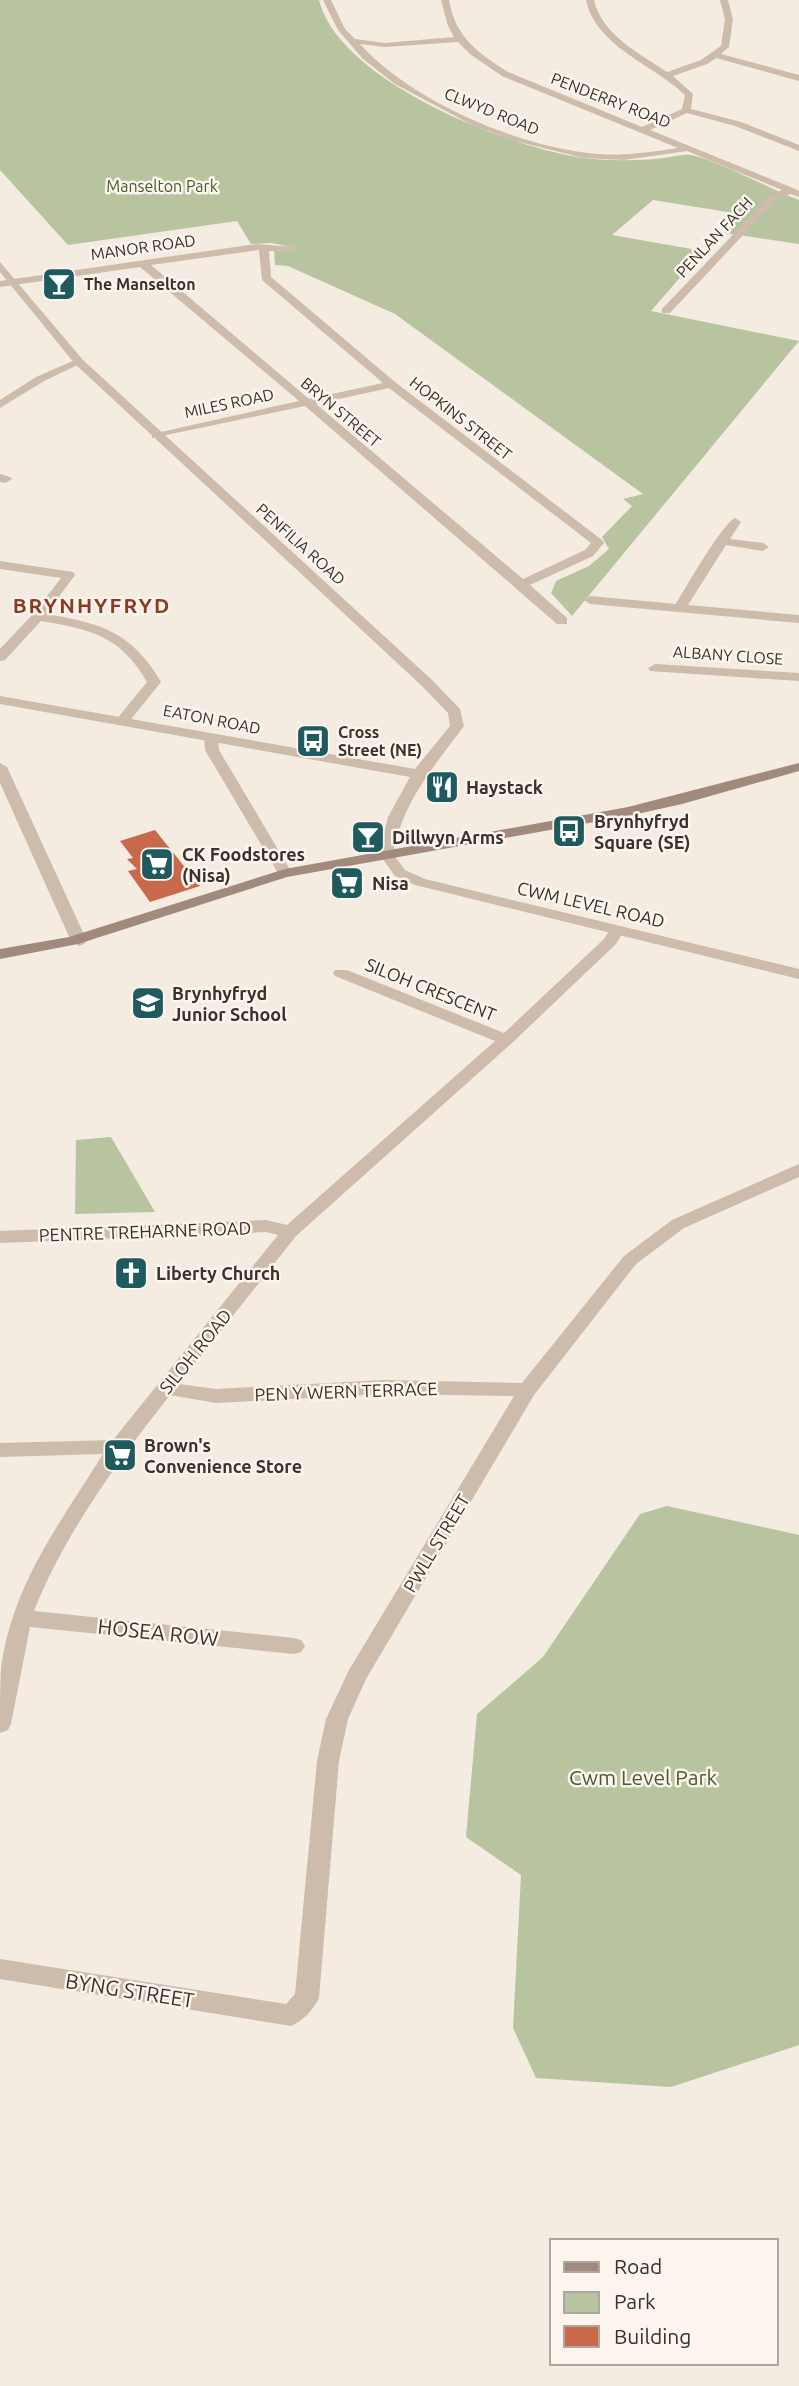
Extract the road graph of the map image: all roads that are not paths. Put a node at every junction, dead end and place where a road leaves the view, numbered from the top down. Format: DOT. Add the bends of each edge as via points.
graph roads {
  1 [pos="327,0"];
  2 [pos="445,0"];
  3 [pos="590,0"];
  4 [pos="724,0"];
  5 [pos="459,39"];
  6 [pos="351,41"];
  7 [pos="385,45"];
  8 [pos="362,54"];
  9 [pos="716,55"];
  10 [pos="666,75"];
  11 [pos="799,78"];
  12 [pos="686,110"];
  13 [pos="644,129"];
  14 [pos="690,148"];
  15 [pos="799,148"];
  16 [pos="794,192"];
  17 [pos="264,247"];
  18 [pos="290,249"];
  19 [pos="142,263"];
  20 [pos="0,265"];
  21 [pos="16,281"];
  22 [pos="0,284"];
  23 [pos="666,311"];
  24 [pos="79,362"];
  25 [pos="391,384"];
  26 [pos="305,403"];
  27 [pos="0,405"];
  28 [pos="156,436"];
  29 [pos="735,522"];
  30 [pos="721,541"];
  31 [pos="763,547"];
  32 [pos="0,565"];
  33 [pos="522,584"];
  34 [pos="590,600"];
  35 [pos="678,610"];
  36 [pos="38,617"];
  37 [pos="799,619"];
  38 [pos="562,621"];
  39 [pos="0,657"];
  40 [pos="655,667"];
  41 [pos="799,677"];
  42 [pos="0,700"];
  43 [pos="123,720"];
  44 [pos="211,737"];
  45 [pos="0,767"];
  46 [pos="799,767"];
  47 [pos="418,774"];
  48 [pos="386,854"];
  49 [pos="285,873"];
  50 [pos="616,931"];
  51 [pos="79,941"];
  52 [pos="0,954"];
  53 [pos="341,973"];
  54 [pos="799,974"];
  55 [pos="506,1040"];
  56 [pos="799,1170"];
  57 [pos="290,1231"];
  58 [pos="0,1237"];
  59 [pos="165,1388"];
  60 [pos="527,1390"];
  61 [pos="118,1447"];
  62 [pos="0,1450"];
  63 [pos="21,1619"];
  64 [pos="294,1646"];
  65 [pos="0,1724"];
  66 [pos="0,1969"];
  67 [pos="261,2011"];
  1 -- 6 [label="street, CLWYD ROAD"];
  2 -- 5 [label="street" via="450,29"];
  3 -- 10 [label="street" via="602,26 631,53"];
  4 -- 9 [label="street" via="727,34 725,47"];
  5 -- 7 [label="street"];
  5 -- 13 [label="street, PENDERRY ROAD" via="505,74"];
  6 -- 7 [label="street"];
  6 -- 8 [label="street, CLWYD ROAD"];
  7 -- 8 [label="street"];
  8 -- 14 [label="street, CLWYD ROAD" via="404,87 452,111 559,151 622,158"];
  9 -- 10 [label="street"];
  9 -- 11 [label="street"];
  10 -- 12 [label="street" via="689,94"];
  12 -- 13 [label="street"];
  12 -- 15 [label="street"];
  13 -- 14 [label="street, PENDERRY ROAD"];
  14 -- 16 [label="street, PENDERRY ROAD"];
  16 -- 23 [label="street, PENLAN FACH" via="773,198"];
  17 -- 18 [label="street, MANOR ROAD"];
  17 -- 19 [label="street, MANOR ROAD"];
  17 -- 25 [label="street, HOPKINS STREET" via="266,278"];
  19 -- 21 [label="street, MANOR ROAD"];
  19 -- 26 [label="street, BRYN STREET"];
  20 -- 21 [label="street, PENFILIA ROAD"];
  21 -- 22 [label="street, MANOR ROAD"];
  21 -- 24 [label="street, PENFILIA ROAD"];
  24 -- 27 [label="street" via="40,379"];
  24 -- 28 [label="street, PENFILIA ROAD"];
  25 -- 26 [label="street, MILES ROAD"];
  25 -- 33 [label="street, HOPKINS STREET" via="598,543 589,553"];
  26 -- 28 [label="street, MILES ROAD"];
  26 -- 33 [label="street, BRYN STREET"];
  28 -- 47 [label="street, PENFILIA ROAD" via="455,712 457,726"];
  29 -- 30 [label="street"];
  30 -- 31 [label="street"];
  30 -- 35 [label="street"];
  32 -- 36 [label="street" via="69,575"];
  33 -- 38 [label="street, BRYN STREET"];
  34 -- 35 [label="street"];
  35 -- 37 [label="street"];
  36 -- 39 [label="street"];
  36 -- 43 [label="street" via="110,633 148,670 154,682"];
  40 -- 41 [label="street, ALBANY CLOSE"];
  42 -- 43 [label="street, EATON ROAD"];
  43 -- 44 [label="street, EATON ROAD"];
  44 -- 47 [label="street, EATON ROAD"];
  44 -- 49 [label="street" via="212,750"];
  45 -- 51 [label="street"];
  46 -- 48 [label="main road" via="677,801"];
  47 -- 48 [label="street, PENFILIA ROAD" via="390,825"];
  48 -- 49 [label="main road"];
  48 -- 50 [label="street, CWM LEVEL ROAD" via="400,873 420,882"];
  49 -- 51 [label="main road"];
  50 -- 54 [label="street, CWM LEVEL ROAD"];
  50 -- 55 [label="street, SILOH ROAD" via="611,941"];
  51 -- 52 [label="main road"];
  53 -- 55 [label="street, SILOH CRESCENT"];
  55 -- 57 [label="street, SILOH ROAD"];
  56 -- 60 [label="street, PWLL STREET" via="678,1224 630,1260"];
  57 -- 58 [label="street, PENTRE TREHARNE ROAD" via="266,1226"];
  57 -- 59 [label="street, SILOH ROAD"];
  59 -- 60 [label="street, PEN Y WERN TERRACE" via="216,1396 385,1387"];
  59 -- 61 [label="street, SILOH ROAD"];
  60 -- 67 [label="street, PWLL STREET" via="357,1676 337,1719 328,1761 307,1998 291,2015"];
  61 -- 62 [label="street"];
  61 -- 63 [label="street, SILOH ROAD" via="37,1577"];
  63 -- 64 [label="street, HOSEA ROW"];
  63 -- 65 [label="street, SILOH ROAD"];
  66 -- 67 [label="street, BYNG STREET"];
}
